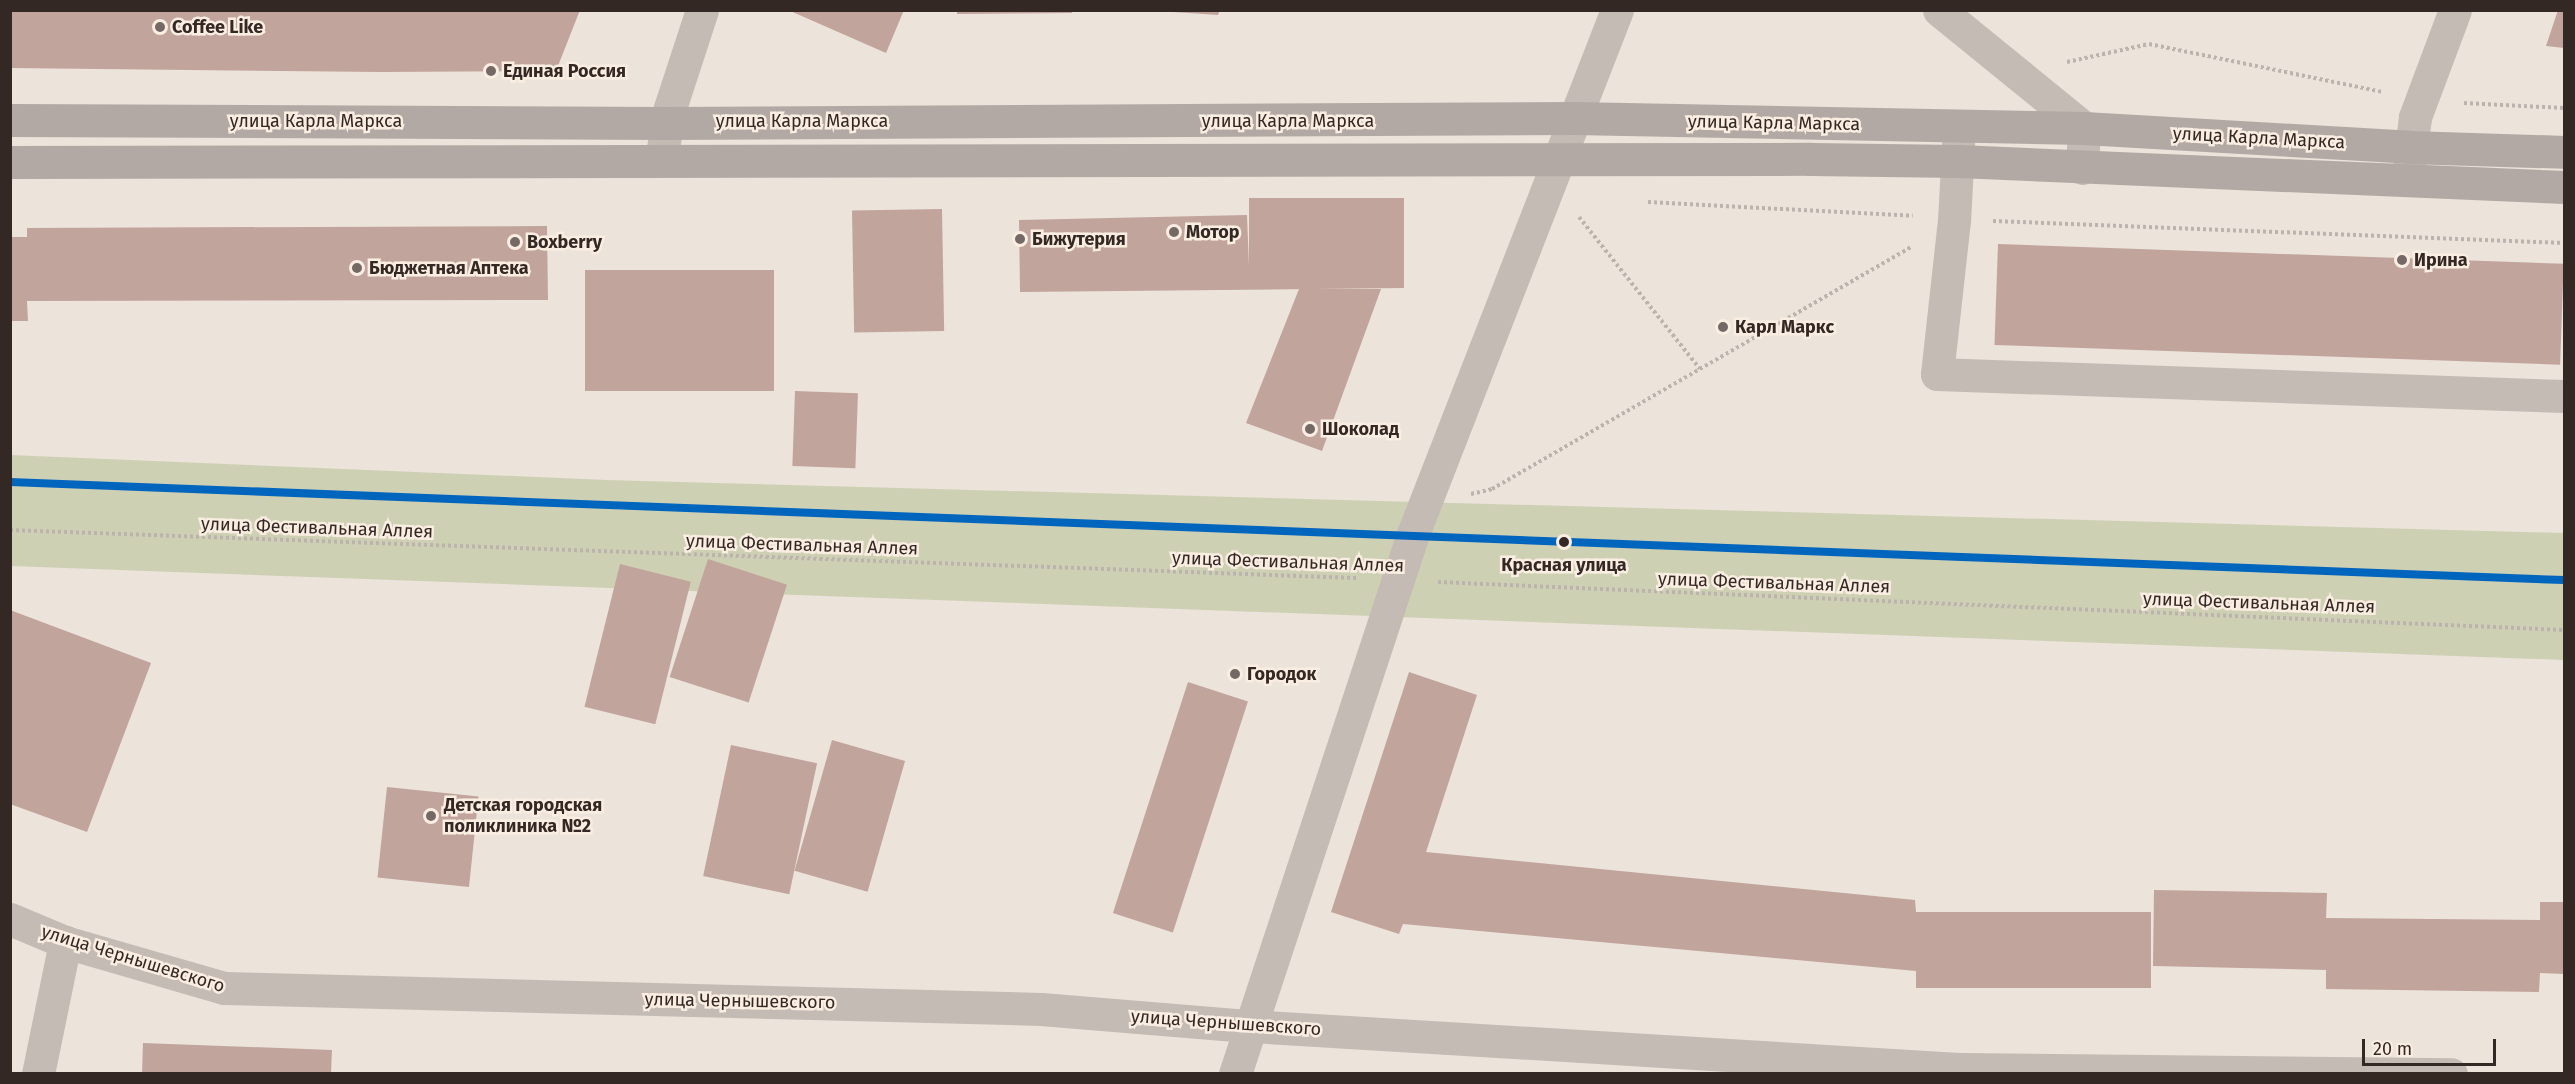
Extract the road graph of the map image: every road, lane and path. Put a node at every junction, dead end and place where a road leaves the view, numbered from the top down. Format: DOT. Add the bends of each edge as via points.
graph roads {
  1 [pos="702,10"];
  2 [pos="1617,10"];
  3 [pos="1940,10"];
  4 [pos="2455,10"];
  5 [pos="1573,118"];
  6 [pos="10,120"];
  7 [pos="665,123"];
  8 [pos="1959,126"];
  9 [pos="2084,128"];
  10 [pos="2409,147"];
  11 [pos="2565,152"];
  12 [pos="1558,157"];
  13 [pos="661,159"];
  14 [pos="1958,161"];
  15 [pos="10,162"];
  16 [pos="2082,168"];
  17 [pos="2408,182"];
  18 [pos="2565,188"];
  19 [pos="1544,200"];
  20 [pos="1646,202"];
  21 [pos="1940,218"];
  22 [pos="2565,243"];
  23 [pos="1700,369"];
  24 [pos="2565,396"];
  25 [pos="1460,496"];
  26 [pos="10,530"];
  27 [pos="1399,579"];
  28 [pos="2565,630"];
  29 [pos="10,919"];
  30 [pos="65,942"];
  31 [pos="1250,1026"];
  32 [pos="1640,1062"];
  33 [pos="1958,1071"];
  34 [pos="2284,1072"];
  35 [pos="2337,1073"];
  36 [pos="38,1074"];
  37 [pos="1235,1074"];
  38 [pos="2451,1074"];
  1 -- 7 [label="street"];
  2 -- 5 [label="street"];
  3 -- 9 [label="street"];
  4 -- 10 [label="street" via="2415,117"];
  5 -- 7 [label="main road, улица Карла Маркса"];
  5 -- 8 [label="main road, улица Карла Маркса"];
  5 -- 12 [label="street"];
  6 -- 7 [label="main road, улица Карла Маркса"];
  7 -- 13 [label="street"];
  8 -- 9 [label="main road, улица Карла Маркса"];
  8 -- 14 [label="street"];
  9 -- 10 [label="main road, улица Карла Маркса"];
  9 -- 16 [label="street"];
  10 -- 11 [label="main road, улица Карла Маркса"];
  10 -- 17 [label="street"];
  12 -- 13 [label="main road, улица Карла Маркса"];
  12 -- 14 [label="main road, улица Карла Маркса"];
  12 -- 19 [label="street"];
  13 -- 15 [label="main road, улица Карла Маркса"];
  14 -- 16 [label="main road, улица Карла Маркса"];
  14 -- 21 [label="street"];
  16 -- 17 [label="main road, улица Карла Маркса"];
  17 -- 18 [label="main road, улица Карла Маркса"];
  19 -- 23 [label="path" via="1564,198"];
  19 -- 27 [label="street"];
  20 -- 21 [label="path"];
  21 -- 22 [label="path"];
  21 -- 23 [label="path" via="1922,242"];
  21 -- 24 [label="street" via="1937,374"];
  23 -- 25 [label="path" via="1492,489"];
  26 -- 27 [label="path, улица Фестивальная Аллея"];
  27 -- 28 [label="path, улица Фестивальная Аллея"];
  27 -- 31 [label="street"];
  29 -- 30 [label="street, улица Чернышевского"];
  30 -- 31 [label="street, улица Чернышевского" via="224,988 1041,1009"];
  30 -- 36 [label="street"];
  31 -- 32 [label="street, улица Чернышевского"];
  31 -- 37 [label="street"];
  32 -- 33 [label="street, улица Чернышевского"];
  33 -- 34 [label="street, улица Чернышевского"];
  34 -- 35 [label="street, улица Чернышевского"];
  35 -- 38 [label="street, улица Чернышевского"];
}
